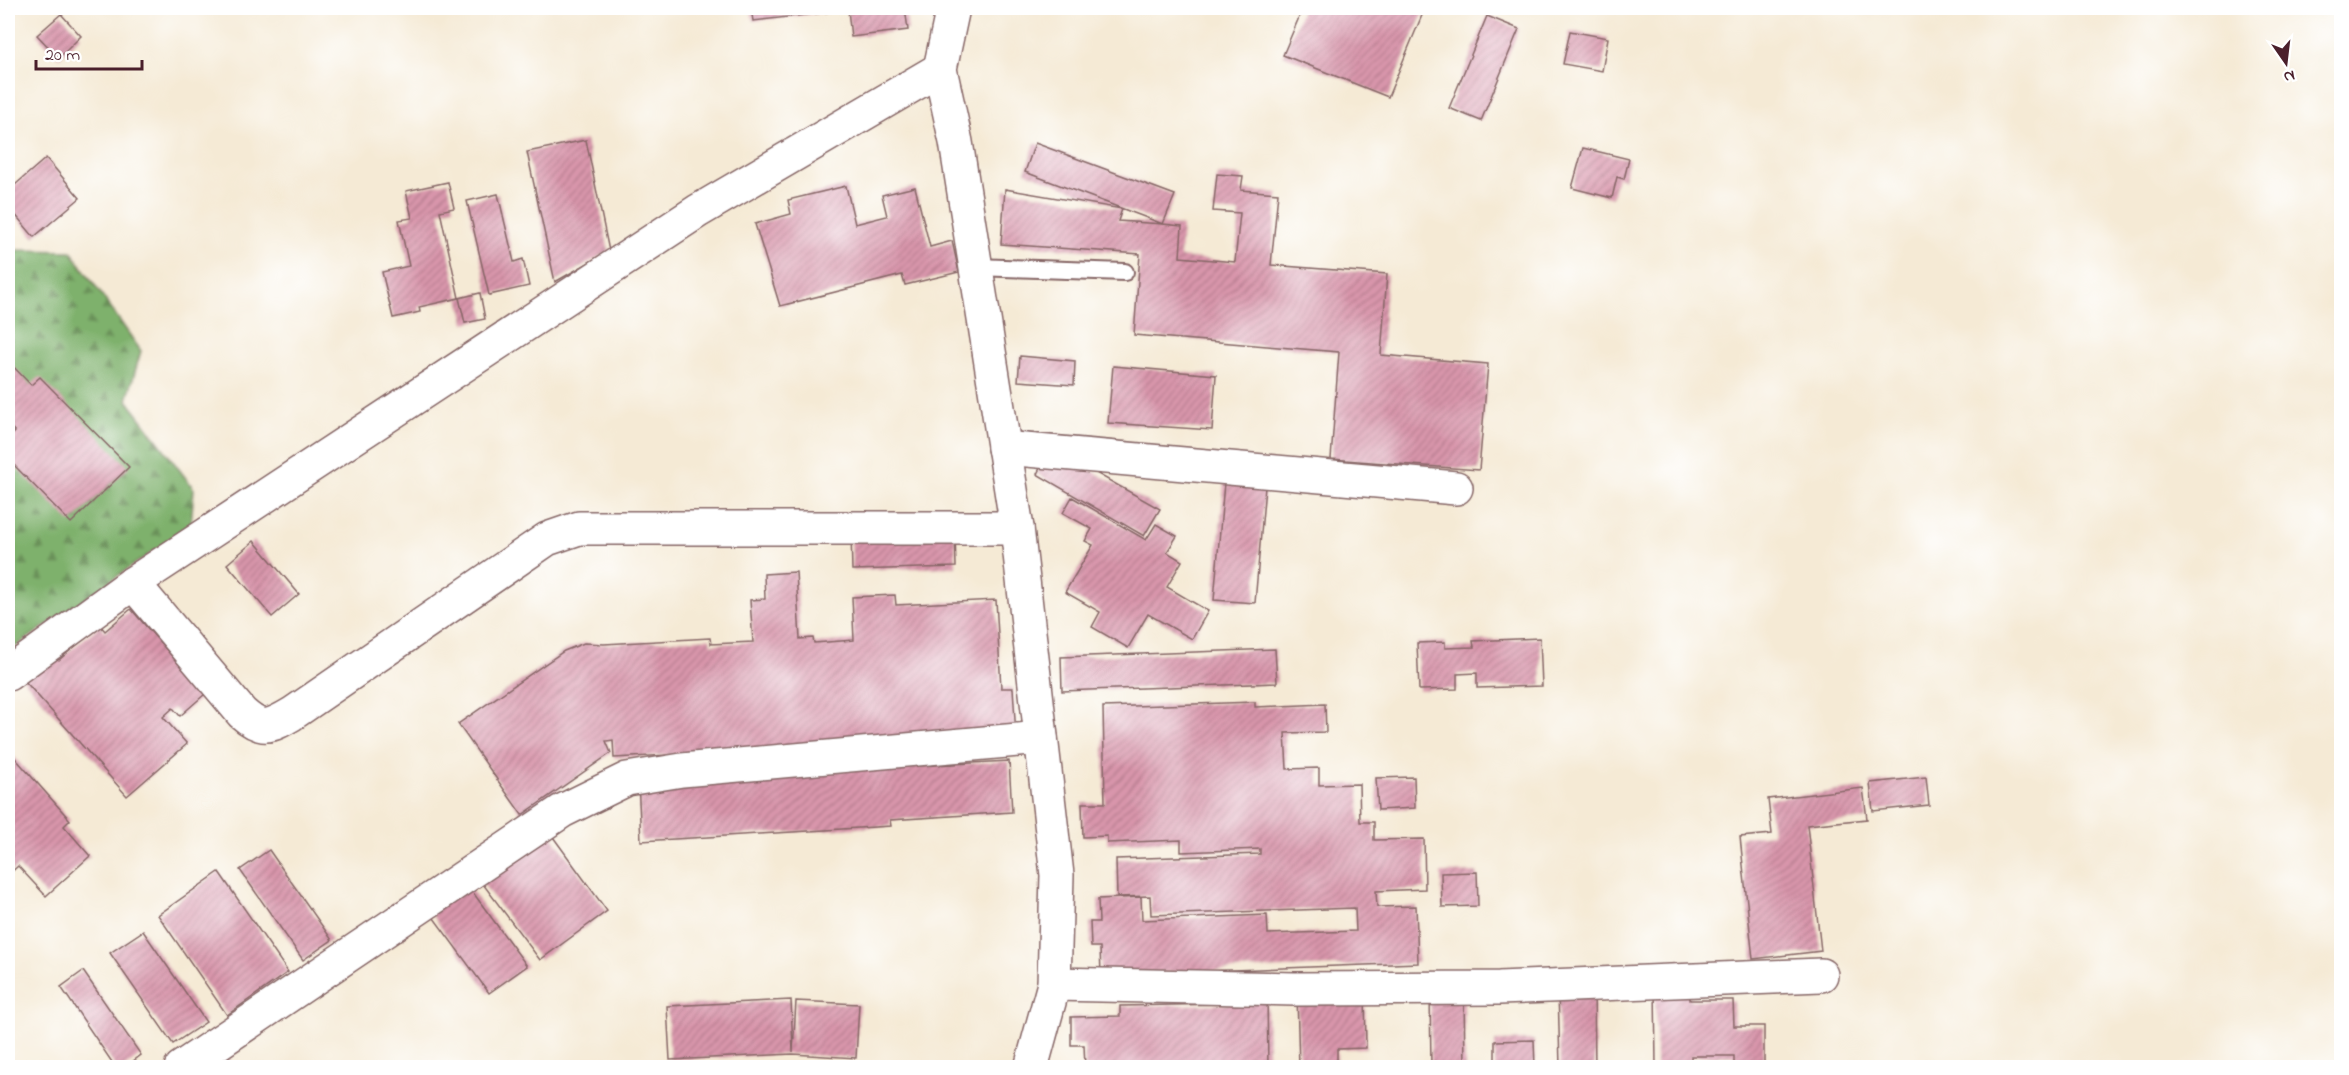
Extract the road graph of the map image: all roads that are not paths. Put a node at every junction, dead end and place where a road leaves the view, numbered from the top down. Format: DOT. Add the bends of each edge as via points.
graph roads {
  1 [pos="953,8"];
  2 [pos="940,69"];
  3 [pos="976,267"];
  4 [pos="1125,272"];
  5 [pos="1004,448"];
  6 [pos="1456,488"];
  7 [pos="1017,528"];
  8 [pos="134,583"];
  9 [pos="8,674"];
  10 [pos="1041,738"];
  11 [pos="1821,975"];
  12 [pos="1054,984"];
  13 [pos="181,1068"];
  14 [pos="1031,1068"];
  1 -- 2 [label="street"];
  2 -- 3 [label="street"];
  2 -- 8 [label="street" via="698,212"];
  3 -- 4 [label="lane"];
  3 -- 5 [label="street"];
  5 -- 6 [label="street"];
  5 -- 7 [label="street"];
  7 -- 8 [label="street" via="579,528 547,539 292,714 265,726 255,724 242,713"];
  7 -- 10 [label="street"];
  8 -- 9 [label="street"];
  10 -- 12 [label="street" via="1057,875"];
  10 -- 13 [label="street" via="682,770 627,779 562,811"];
  11 -- 12 [label="street" via="1488,988"];
  12 -- 14 [label="street"];
}
